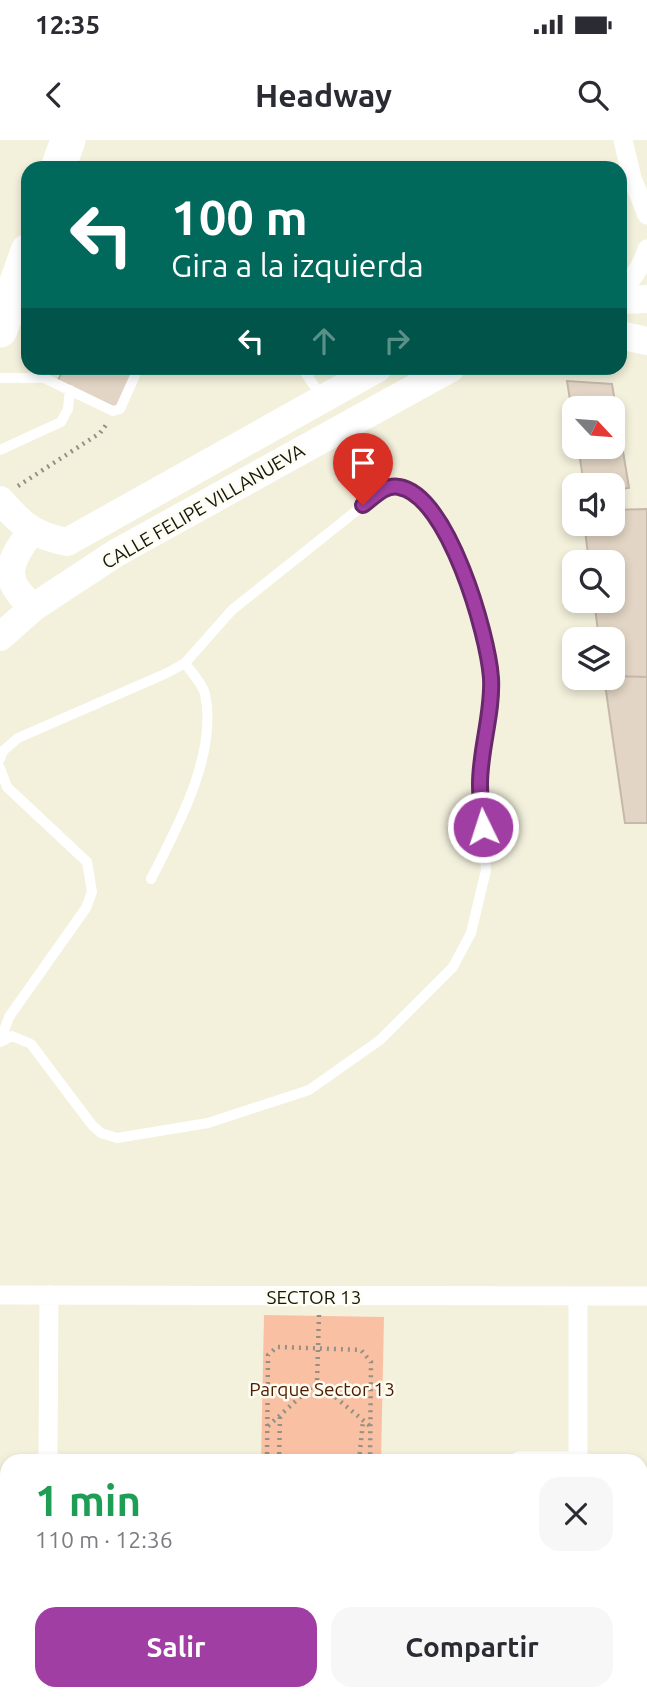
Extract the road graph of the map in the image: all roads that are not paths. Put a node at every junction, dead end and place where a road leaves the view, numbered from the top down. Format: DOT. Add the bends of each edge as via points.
graph roads {
  1 [pos="68,140"];
  2 [pos="624,140"];
  3 [pos="60,161"];
  4 [pos="647,215"];
  5 [pos="647,248"];
  6 [pos="21,271"];
  7 [pos="627,283"];
  8 [pos="647,299"];
  9 [pos="627,300"];
  10 [pos="0,330"];
  11 [pos="627,337"];
  12 [pos="647,341"];
  13 [pos="45,375"];
  14 [pos="134,375"];
  15 [pos="307,375"];
  16 [pos="366,375"];
  17 [pos="438,375"];
  18 [pos="44,378"];
  19 [pos="0,379"];
  20 [pos="70,390"];
  21 [pos="323,399"];
  22 [pos="0,450"];
  23 [pos="6,495"];
  24 [pos="32,531"];
  25 [pos="34,607"];
  26 [pos="0,637"];
  27 [pos="184,663"];
  28 [pos="0,759"];
  29 [pos="0,768"];
  30 [pos="151,879"];
  31 [pos="0,1042"];
  32 [pos="0,1295"];
  33 [pos="50,1295"];
  34 [pos="578,1296"];
  35 [pos="647,1296"];
  36 [pos="48,1454"];
  37 [pos="578,1454"];
  1 -- 3 [label="highway"];
  2 -- 4 [label="street"];
  5 -- 7 [label="street" via="638,271"];
  6 -- 10 [label="highway"];
  8 -- 9 [label="main road"];
  11 -- 12 [label="main road"];
  13 -- 18 [label="lane"];
  14 -- 20 [label="lane" via="118,410"];
  15 -- 21 [label="lane"];
  16 -- 21 [label="main road, CALLE FELIPE VILLANUEVA"];
  17 -- 25 [label="main road, CALLE FELIPE VILLANUEVA" via="117,553"];
  18 -- 19 [label="lane"];
  18 -- 20 [label="lane"];
  20 -- 22 [label="lane" via="61,422"];
  21 -- 24 [label="main road, CALLE FELIPE VILLANUEVA" via="67,542"];
  23 -- 24 [label="main road, CALLE FELIPE VILLANUEVA" via="21,523"];
  24 -- 25 [label="main road" via="14,554 10,568 12,584"];
  25 -- 26 [label="main road, CALLE FELIPE VILLANUEVA"];
  27 -- 28 [label="lane" via="18,738"];
  27 -- 30 [label="lane" via="205,692 207,748"];
  27 -- 31 [label="lane" via="232,610 385,488 411,491 429,505 441,523 481,622 491,679 480,784 486,870 471,933 453,967 380,1040 309,1090 208,1123 117,1139 101,1133 31,1044 12,1036"];
  29 -- 31 [label="lane" via="7,787 87,862 92,892 86,908 9,1017"];
  32 -- 33 [label="street, SECTOR 13"];
  33 -- 34 [label="street, SECTOR 13"];
  33 -- 36 [label="street"];
  34 -- 35 [label="street, SECTOR 13"];
  34 -- 37 [label="street"];
}
